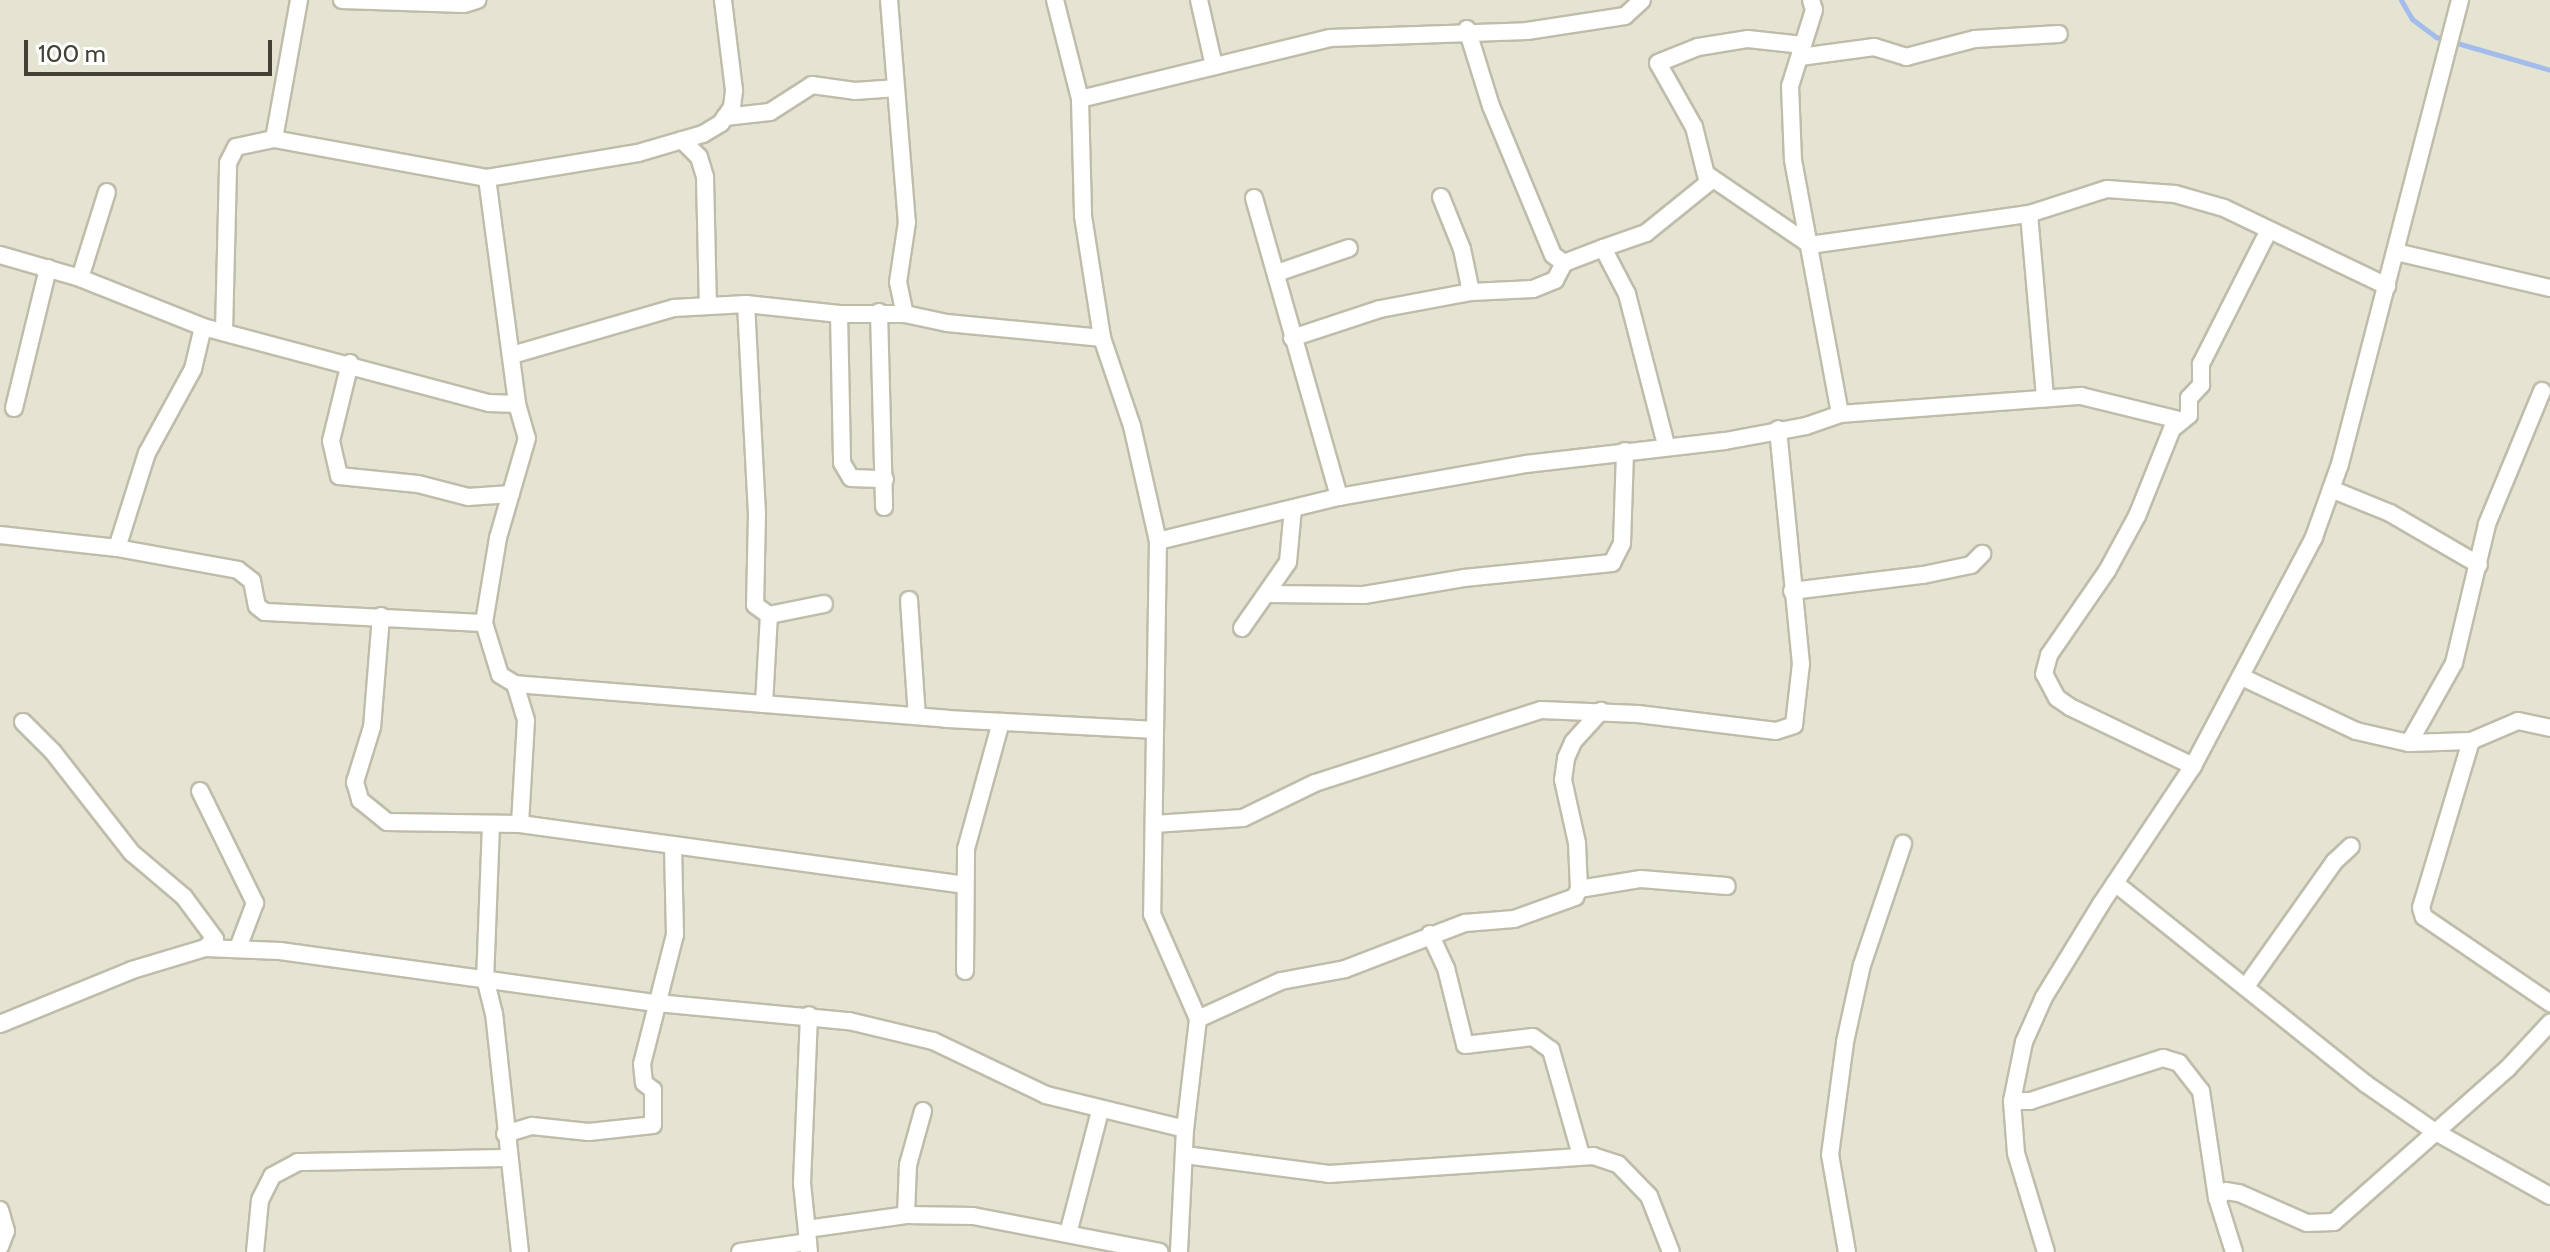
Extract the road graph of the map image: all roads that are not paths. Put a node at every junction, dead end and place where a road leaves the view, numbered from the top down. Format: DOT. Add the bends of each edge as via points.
graph roads {
  1 [pos="299,0"];
  2 [pos="342,0"];
  3 [pos="477,0"];
  4 [pos="723,0"];
  5 [pos="889,0"];
  6 [pos="1055,0"];
  7 [pos="1199,0"];
  8 [pos="1642,0"];
  9 [pos="1811,0"];
  10 [pos="2460,0"];
  11 [pos="1467,29"];
  12 [pos="2059,34"];
  13 [pos="1801,51"];
  14 [pos="1214,66"];
  15 [pos="894,88"];
  16 [pos="1080,99"];
  17 [pos="725,117"];
  18 [pos="274,139"];
  19 [pos="682,140"];
  20 [pos="1709,176"];
  21 [pos="487,178"];
  22 [pos="107,192"];
  23 [pos="1441,197"];
  24 [pos="1254,198"];
  25 [pos="2029,214"];
  26 [pos="2268,232"];
  27 [pos="1810,245"];
  28 [pos="1349,248"];
  29 [pos="1603,248"];
  30 [pos="2396,252"];
  31 [pos="0,255"];
  32 [pos="1564,263"];
  33 [pos="48,268"];
  34 [pos="1277,273"];
  35 [pos="80,278"];
  36 [pos="2387,286"];
  37 [pos="2550,288"];
  38 [pos="1471,292"];
  39 [pos="746,304"];
  40 [pos="708,306"];
  41 [pos="879,312"];
  42 [pos="839,314"];
  43 [pos="905,314"];
  44 [pos="203,327"];
  45 [pos="224,332"];
  46 [pos="1102,338"];
  47 [pos="1292,338"];
  48 [pos="512,355"];
  49 [pos="350,363"];
  50 [pos="2542,391"];
  51 [pos="2045,398"];
  52 [pos="517,404"];
  53 [pos="14,408"];
  54 [pos="1840,414"];
  55 [pos="2179,420"];
  56 [pos="1778,429"];
  57 [pos="1666,445"];
  58 [pos="1625,451"];
  59 [pos="885,479"];
  60 [pos="2331,489"];
  61 [pos="511,494"];
  62 [pos="1339,497"];
  63 [pos="884,507"];
  64 [pos="1293,508"];
  65 [pos="0,535"];
  66 [pos="1158,541"];
  67 [pos="117,548"];
  68 [pos="1982,554"];
  69 [pos="2479,565"];
  70 [pos="1792,591"];
  71 [pos="1268,594"];
  72 [pos="909,600"];
  73 [pos="824,604"];
  74 [pos="769,615"];
  75 [pos="381,616"];
  76 [pos="484,623"];
  77 [pos="1242,628"];
  78 [pos="2244,678"];
  79 [pos="515,684"];
  80 [pos="764,704"];
  81 [pos="1564,709"];
  82 [pos="1601,711"];
  83 [pos="917,716"];
  84 [pos="23,722"];
  85 [pos="1001,722"];
  86 [pos="2550,728"];
  87 [pos="1153,730"];
  88 [pos="2471,741"];
  89 [pos="1573,742"];
  90 [pos="2409,743"];
  91 [pos="2193,766"];
  92 [pos="200,791"];
  93 [pos="520,824"];
  94 [pos="1154,824"];
  95 [pos="491,825"];
  96 [pos="1903,844"];
  97 [pos="673,845"];
  98 [pos="2351,846"];
  99 [pos="2115,883"];
  100 [pos="964,885"];
  101 [pos="1727,886"];
  102 [pos="1579,889"];
  103 [pos="1430,934"];
  104 [pos="205,948"];
  105 [pos="238,948"];
  106 [pos="965,971"];
  107 [pos="485,978"];
  108 [pos="2247,985"];
  109 [pos="657,1003"];
  110 [pos="2550,1003"];
  111 [pos="809,1015"];
  112 [pos="1198,1019"];
  113 [pos="1,1021"];
  114 [pos="2550,1023"];
  115 [pos="2012,1101"];
  116 [pos="923,1111"];
  117 [pos="1100,1111"];
  118 [pos="1185,1129"];
  119 [pos="2434,1131"];
  120 [pos="505,1134"];
  121 [pos="1185,1155"];
  122 [pos="1581,1155"];
  123 [pos="508,1158"];
  124 [pos="2550,1196"];
  125 [pos="2217,1198"];
  126 [pos="0,1210"];
  127 [pos="906,1215"];
  128 [pos="1069,1230"];
  129 [pos="808,1241"];
  130 [pos="0,1247"];
  131 [pos="255,1252"];
  132 [pos="520,1252"];
  133 [pos="740,1252"];
  134 [pos="1160,1252"];
  135 [pos="1179,1252"];
  136 [pos="1671,1252"];
  137 [pos="1847,1252"];
  138 [pos="2046,1252"];
  139 [pos="2234,1252"];
  1 -- 18 [label="street"];
  2 -- 3 [label="street"];
  4 -- 17 [label="street" via="734,90"];
  5 -- 15 [label="street"];
  6 -- 16 [label="street"];
  7 -- 14 [label="street"];
  8 -- 11 [label="street" via="1625,16 1594,22 1527,31"];
  9 -- 13 [label="street" via="1814,10"];
  10 -- 30 [label="street"];
  11 -- 14 [label="street" via="1330,38"];
  11 -- 32 [label="street" via="1517,174 1533,200 1545,240"];
  12 -- 13 [label="street" via="1975,39 1906,57 1874,47"];
  13 -- 20 [label="street" via="1748,39 1698,47 1658,63 1694,127"];
  13 -- 27 [label="street" via="1790,86 1793,145"];
  14 -- 16 [label="street"];
  15 -- 17 [label="street" via="855,91 812,85 770,112"];
  15 -- 43 [label="street" via="907,222 898,282"];
  16 -- 46 [label="street" via="1083,216"];
  17 -- 19 [label="street" via="703,134"];
  18 -- 21 [label="street"];
  18 -- 45 [label="street" via="236,147 228,163"];
  19 -- 21 [label="street" via="638,153"];
  19 -- 40 [label="street" via="699,157 705,177"];
  20 -- 27 [label="street"];
  20 -- 29 [label="street" via="1704,190 1646,233"];
  21 -- 48 [label="street"];
  22 -- 35 [label="street"];
  23 -- 38 [label="street" via="1462,249"];
  24 -- 34 [label="street"];
  25 -- 26 [label="street" via="2107,189 2136,188 2224,208"];
  25 -- 27 [label="street"];
  25 -- 51 [label="street"];
  26 -- 36 [label="street"];
  26 -- 55 [label="street" via="2201,364 2201,385 2189,398 2189,415"];
  27 -- 54 [label="street"];
  28 -- 34 [label="street"];
  29 -- 32 [label="street"];
  29 -- 57 [label="street" via="1637,315"];
  30 -- 36 [label="street"];
  30 -- 37 [label="street"];
  31 -- 33 [label="street"];
  32 -- 38 [label="street" via="1555,280 1533,289"];
  33 -- 35 [label="street"];
  33 -- 53 [label="street"];
  34 -- 47 [label="street"];
  35 -- 44 [label="street"];
  36 -- 60 [label="street"];
  38 -- 47 [label="street" via="1380,309"];
  39 -- 40 [label="street"];
  39 -- 42 [label="street"];
  39 -- 74 [label="street" via="757,513 755,605"];
  40 -- 48 [label="street" via="674,308"];
  41 -- 42 [label="street"];
  41 -- 43 [label="street"];
  41 -- 59 [label="street"];
  42 -- 59 [label="street" via="842,463 851,478"];
  43 -- 46 [label="street"];
  44 -- 45 [label="street"];
  44 -- 67 [label="street" via="193,369 147,453"];
  45 -- 49 [label="street"];
  46 -- 66 [label="street" via="1132,426"];
  47 -- 62 [label="street"];
  48 -- 52 [label="street"];
  49 -- 52 [label="street" via="489,403"];
  49 -- 61 [label="street" via="331,441 339,476 347,481 418,484 468,497"];
  50 -- 69 [label="street" via="2487,524"];
  51 -- 54 [label="street"];
  51 -- 55 [label="street" via="2081,396"];
  52 -- 61 [label="street" via="527,438"];
  54 -- 56 [label="street"];
  55 -- 91 [label="street" via="2137,516 2107,571 2049,655 2044,674 2057,698 2070,707"];
  56 -- 57 [label="street"];
  56 -- 70 [label="street"];
  57 -- 58 [label="street"];
  58 -- 62 [label="street"];
  58 -- 71 [label="street" via="1622,543 1612,563 1464,578 1364,595"];
  59 -- 63 [label="street"];
  60 -- 69 [label="street" via="2390,513"];
  60 -- 78 [label="street" via="2314,537"];
  61 -- 76 [label="street"];
  62 -- 64 [label="street"];
  64 -- 66 [label="street"];
  64 -- 71 [label="street" via="1288,562"];
  65 -- 67 [label="street"];
  66 -- 87 [label="street"];
  67 -- 75 [label="street" via="238,570 252,581 257,606 265,612"];
  68 -- 70 [label="street" via="1971,565 1923,575"];
  69 -- 90 [label="street" via="2454,663"];
  70 -- 82 [label="street" via="1801,664 1794,725 1776,731"];
  71 -- 77 [label="street" via="1254,605"];
  72 -- 83 [label="street"];
  73 -- 74 [label="street"];
  74 -- 80 [label="street"];
  75 -- 76 [label="street"];
  75 -- 95 [label="street" via="372,727 355,782 360,800 387,822"];
  76 -- 79 [label="street" via="500,675"];
  78 -- 90 [label="street" via="2356,731"];
  78 -- 91 [label="street"];
  79 -- 80 [label="street"];
  79 -- 93 [label="street" via="526,720"];
  80 -- 83 [label="street"];
  81 -- 82 [label="street"];
  81 -- 89 [label="street"];
  81 -- 94 [label="street" via="1541,710 1315,783 1243,818"];
  82 -- 89 [label="street"];
  83 -- 85 [label="street"];
  84 -- 104 [label="street" via="132,853 184,897 215,939"];
  85 -- 87 [label="street"];
  85 -- 100 [label="street" via="966,849"];
  86 -- 88 [label="street" via="2518,721"];
  87 -- 94 [label="street"];
  88 -- 90 [label="street"];
  88 -- 110 [label="street" via="2421,908 2424,917"];
  89 -- 102 [label="street" via="1563,780 1577,843"];
  91 -- 99 [label="street"];
  92 -- 105 [label="street" via="255,903"];
  93 -- 95 [label="street"];
  93 -- 97 [label="street"];
  94 -- 112 [label="street" via="1152,914"];
  95 -- 107 [label="street"];
  96 -- 137 [label="street" via="1862,965 1843,1056 1830,1168"];
  97 -- 100 [label="street"];
  97 -- 109 [label="street" via="675,935"];
  98 -- 108 [label="street"];
  99 -- 108 [label="street"];
  99 -- 115 [label="street" via="2044,997 2024,1042"];
  100 -- 106 [label="street"];
  101 -- 102 [label="street" via="1641,879"];
  102 -- 103 [label="street" via="1569,901 1514,919 1465,923"];
  103 -- 112 [label="street" via="1345,969 1281,981"];
  103 -- 122 [label="street" via="1446,968 1465,1045 1533,1037 1551,1050"];
  104 -- 105 [label="street"];
  104 -- 113 [label="street"];
  105 -- 107 [label="street"];
  107 -- 109 [label="street"];
  107 -- 120 [label="street" via="494,1013"];
  108 -- 119 [label="street" via="2366,1084"];
  109 -- 111 [label="street"];
  109 -- 120 [label="street" via="642,1064 644,1083 653,1090 653,1125 589,1132 532,1126"];
  111 -- 117 [label="street" via="933,1041 1046,1095"];
  111 -- 129 [label="street" via="802,1183"];
  112 -- 118 [label="street"];
  114 -- 119 [label="street"];
  115 -- 125 [label="street" via="2030,1101 2163,1058 2179,1063 2201,1091"];
  115 -- 138 [label="street" via="2016,1153"];
  116 -- 127 [label="street" via="908,1165"];
  117 -- 118 [label="street"];
  117 -- 128 [label="street"];
  118 -- 121 [label="street"];
  119 -- 124 [label="street"];
  119 -- 125 [label="street" via="2352,1212 2334,1222 2307,1223 2239,1193 2226,1191"];
  120 -- 123 [label="street"];
  121 -- 122 [label="street" via="1329,1174"];
  121 -- 135 [label="street"];
  122 -- 136 [label="street" via="1618,1164 1633,1176 1649,1196"];
  123 -- 131 [label="street" via="298,1162 272,1176 260,1200"];
  123 -- 132 [label="street"];
  125 -- 139 [label="street"];
  126 -- 130 [label="street" via="6,1231"];
  127 -- 128 [label="street" via="973,1216"];
  127 -- 129 [label="street"];
  128 -- 134 [label="street"];
  129 -- 133 [label="street"];
}
